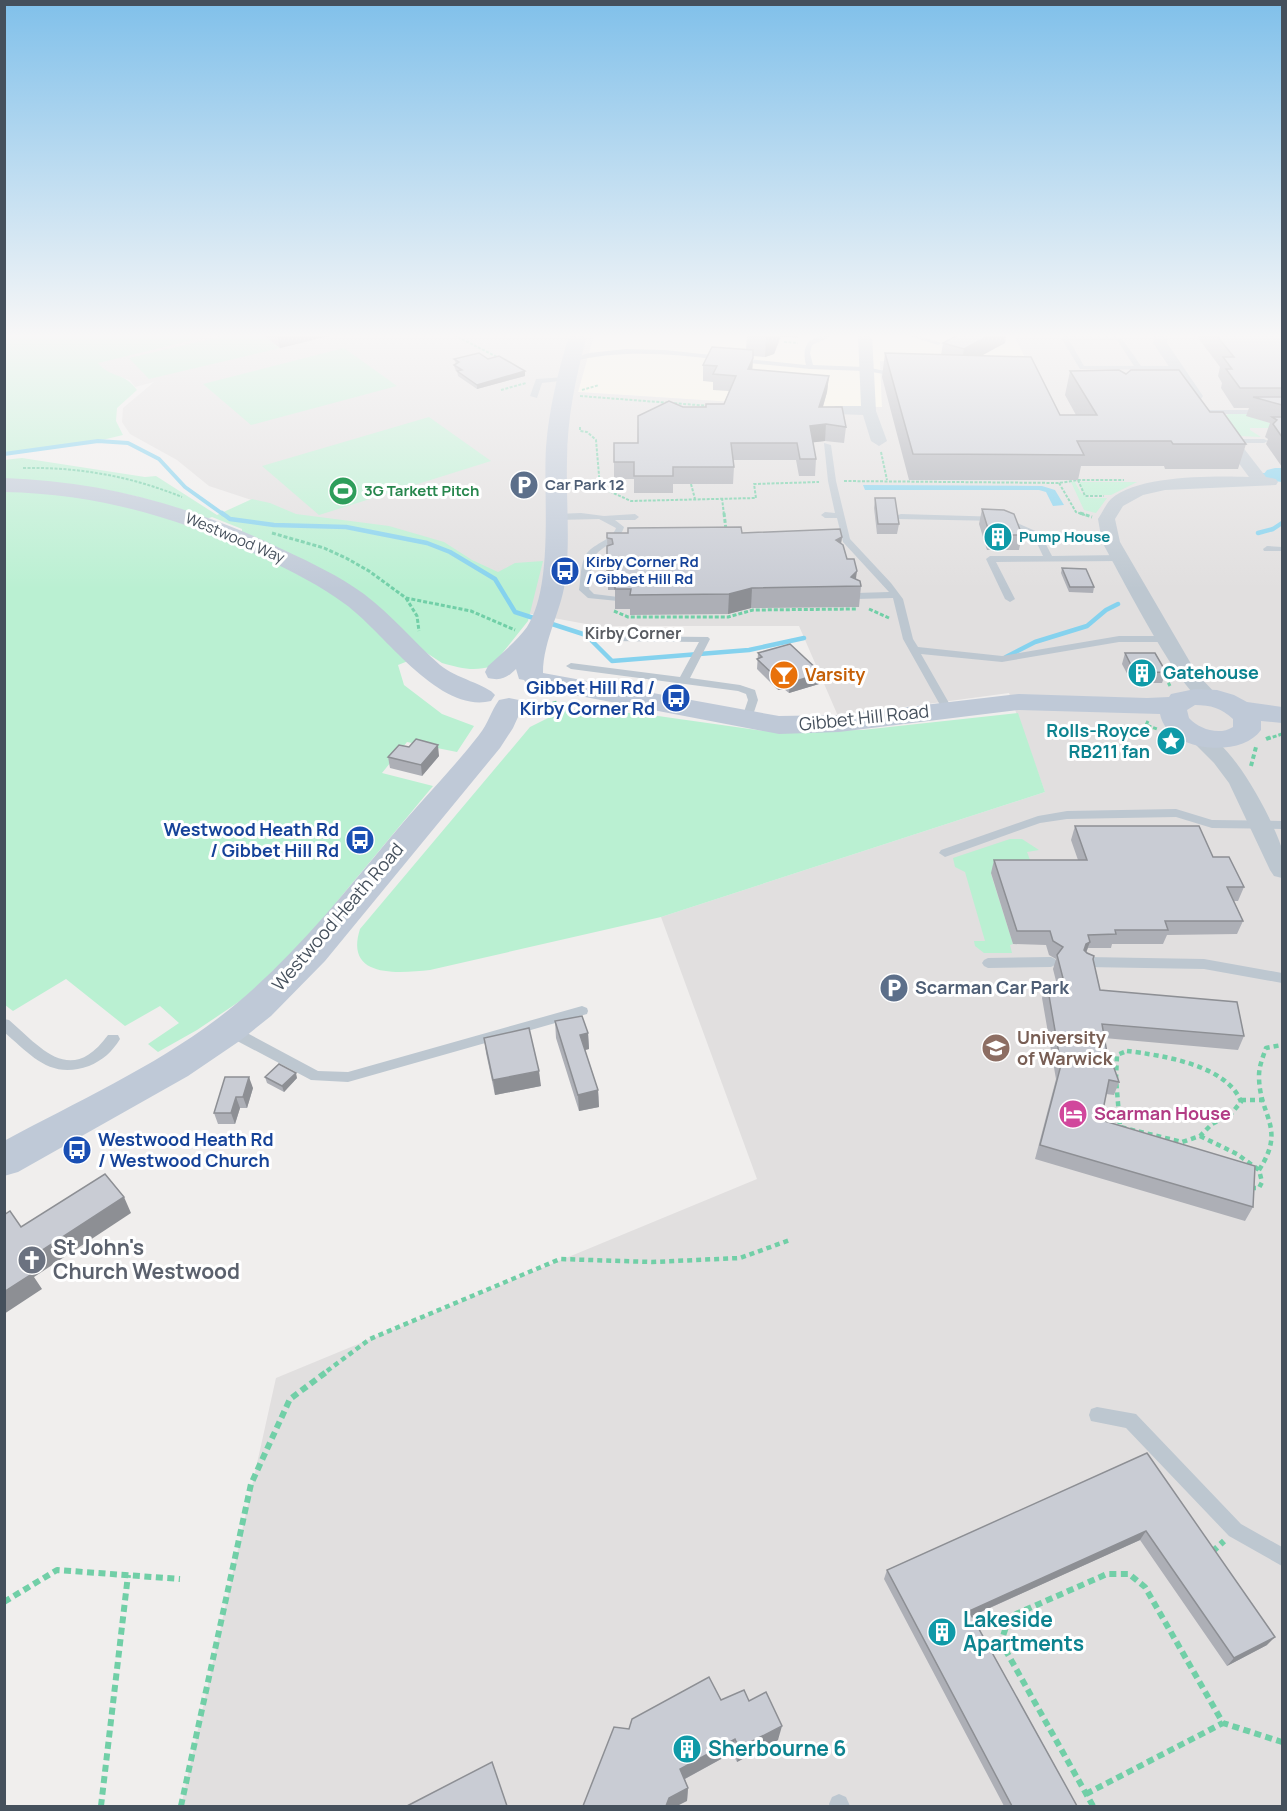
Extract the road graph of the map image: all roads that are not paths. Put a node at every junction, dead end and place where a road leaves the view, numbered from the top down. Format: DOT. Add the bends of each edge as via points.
graph roads {
  1 [pos="561,420"];
  2 [pos="872,420"];
  3 [pos="1214,420"];
  4 [pos="879,441"];
  5 [pos="1231,441"];
  6 [pos="1264,441"];
  7 [pos="827,445"];
  8 [pos="1272,482"];
  9 [pos="4,485"];
  10 [pos="825,515"];
  11 [pos="840,516"];
  12 [pos="556,517"];
  13 [pos="603,517"];
  14 [pos="635,517"];
  15 [pos="901,517"];
  16 [pos="833,534"];
  17 [pos="844,534"];
  18 [pos="633,535"];
  19 [pos="611,539"];
  20 [pos="1267,549"];
  21 [pos="1282,549"];
  22 [pos="861,556"];
  23 [pos="849,558"];
  24 [pos="1120,558"];
  25 [pos="1049,559"];
  26 [pos="587,560"];
  27 [pos="608,562"];
  28 [pos="895,595"];
  29 [pos="856,596"];
  30 [pos="612,599"];
  31 [pos="1010,599"];
  32 [pos="614,639"];
  33 [pos="1167,639"];
  34 [pos="915,650"];
  35 [pos="572,666"];
  36 [pos="684,680"];
  37 [pos="511,686"];
  38 [pos="1189,706"];
  39 [pos="948,710"];
  40 [pos="1282,715"];
  41 [pos="747,718"];
  42 [pos="1241,725"];
  43 [pos="1282,726"];
  44 [pos="1245,773"];
  45 [pos="1258,824"];
  46 [pos="1282,825"];
  47 [pos="945,853"];
  48 [pos="1282,870"];
  49 [pos="1052,962"];
  50 [pos="1088,962"];
  51 [pos="988,963"];
  52 [pos="1282,978"];
  53 [pos="582,1011"];
  54 [pos="4,1024"];
  55 [pos="229,1030"];
  56 [pos="113,1039"];
  57 [pos="4,1160"];
  58 [pos="1097,1415"];
  59 [pos="1282,1557"];
  1 -- 12 [label="street"];
  2 -- 4 [label="street"];
  3 -- 5 [label="street"];
  5 -- 6 [label="lane"];
  5 -- 8 [label="street"];
  7 -- 11 [label="lane"];
  8 -- 24 [label="street" via="1187,482 1147,488 1115,506 1107,520 1108,535"];
  9 -- 37 [label="street, Westwood Way" via="75,489 124,497 235,536 352,597 431,671 452,685"];
  10 -- 11 [label="lane"];
  11 -- 17 [label="lane"];
  12 -- 13 [label="lane"];
  12 -- 37 [label="street" via="552,590 531,647"];
  13 -- 14 [label="lane"];
  13 -- 19 [label="lane" via="620,527"];
  15 -- 25 [label="lane" via="1000,519 1037,535"];
  16 -- 17 [label="lane"];
  17 -- 22 [label="lane"];
  18 -- 19 [label="lane"];
  19 -- 26 [label="lane" via="592,551"];
  20 -- 21 [label="lane"];
  22 -- 23 [label="lane"];
  22 -- 28 [label="lane"];
  24 -- 25 [label="lane"];
  24 -- 33 [label="street"];
  25 -- 31 [label="lane" via="990,559"];
  26 -- 27 [label="lane"];
  26 -- 30 [label="lane" via="584,590 591,596"];
  28 -- 29 [label="lane"];
  28 -- 34 [label="lane"];
  32 -- 36 [label="lane" via="705,639"];
  33 -- 34 [label="lane" via="1119,639 1002,659"];
  33 -- 38 [label="street"];
  34 -- 39 [label="lane"];
  35 -- 36 [label="lane"];
  36 -- 41 [label="lane" via="751,692 753,700"];
  37 -- 41 [label="street, Gibbet Hill Road" via="592,692"];
  37 -- 55 [label="street, Westwood Heath Road" via="508,714 481,751 314,950"];
  38 -- 39 [label="street, Gibbet Hill Road" via="1103,706 1053,701"];
  38 -- 42 [label="street" via="1228,702"];
  38 -- 42 [label="street" via="1219,740"];
  38 -- 44 [label="street" via="1222,758"];
  39 -- 41 [label="street, Gibbet Hill Road" via="821,725 779,725"];
  40 -- 42 [label="street"];
  42 -- 43 [label="street"];
  42 -- 44 [label="street"];
  44 -- 45 [label="street"];
  45 -- 46 [label="lane"];
  45 -- 47 [label="lane" via="1212,824 1176,813 1067,814 1038,820"];
  45 -- 48 [label="street"];
  49 -- 51 [label="lane"];
  50 -- 52 [label="lane" via="1204,964"];
  53 -- 55 [label="lane" via="348,1077 316,1076"];
  54 -- 56 [label="lane" via="41,1057 59,1067 102,1054"];
  55 -- 57 [label="street, Westwood Heath Road" via="168,1070"];
  58 -- 59 [label="lane" via="1130,1420 1235,1530"];
}
